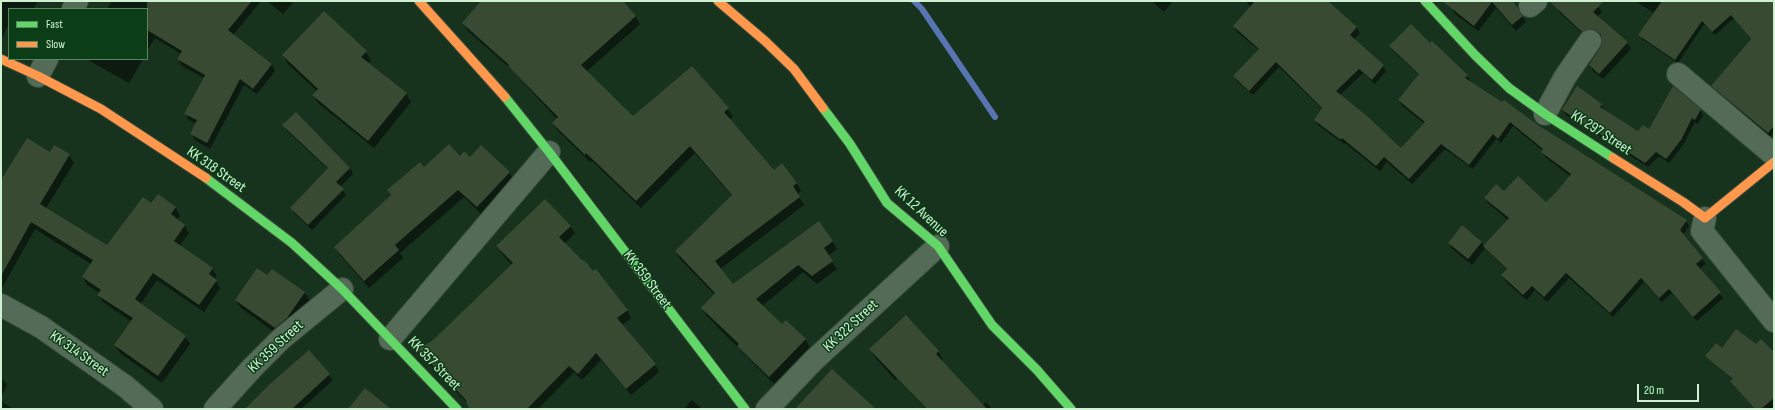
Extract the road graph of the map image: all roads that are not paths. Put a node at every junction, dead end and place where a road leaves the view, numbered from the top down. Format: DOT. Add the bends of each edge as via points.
graph roads {
  1 [pos="419,1"];
  2 [pos="718,1"];
  3 [pos="1425,1"];
  4 [pos="1590,41"];
  5 [pos="1,59"];
  6 [pos="42,67"];
  7 [pos="1678,74"];
  8 [pos="1545,114"];
  9 [pos="549,152"];
  10 [pos="1774,155"];
  11 [pos="1774,162"];
  12 [pos="1705,218"];
  13 [pos="938,246"];
  14 [pos="342,289"];
  15 [pos="1,305"];
  16 [pos="1774,321"];
  17 [pos="390,339"];
  18 [pos="152,409"];
  19 [pos="215,409"];
  20 [pos="458,409"];
  21 [pos="745,409"];
  22 [pos="767,409"];
  23 [pos="1071,409"];
  1 -- 9 [label="street, KK 359 Street" via="490,79"];
  2 -- 13 [label="street, KK 12 Avenue" via="794,69 850,144 887,203"];
  3 -- 8 [label="street, KK 297 Street" via="1509,88"];
  4 -- 8 [label="street" via="1565,77"];
  5 -- 6 [label="street, KK 318 Street"];
  6 -- 14 [label="street, KK 318 Street" via="201,175 292,243"];
  7 -- 10 [label="street"];
  8 -- 12 [label="street, KK 297 Street"];
  9 -- 17 [label="street"];
  9 -- 21 [label="street, KK 359 Street"];
  11 -- 12 [label="street"];
  12 -- 16 [label="street" via="1702,231"];
  13 -- 22 [label="street, KK 322 Street" via="819,355"];
  13 -- 23 [label="street, KK 12 Avenue" via="992,325"];
  14 -- 17 [label="street, KK 318 Street"];
  14 -- 19 [label="street, KK 359 Street" via="281,340"];
  15 -- 18 [label="street, KK 314 Street" via="41,327 125,386"];
  17 -- 20 [label="street, KK 357 Street"];
}
